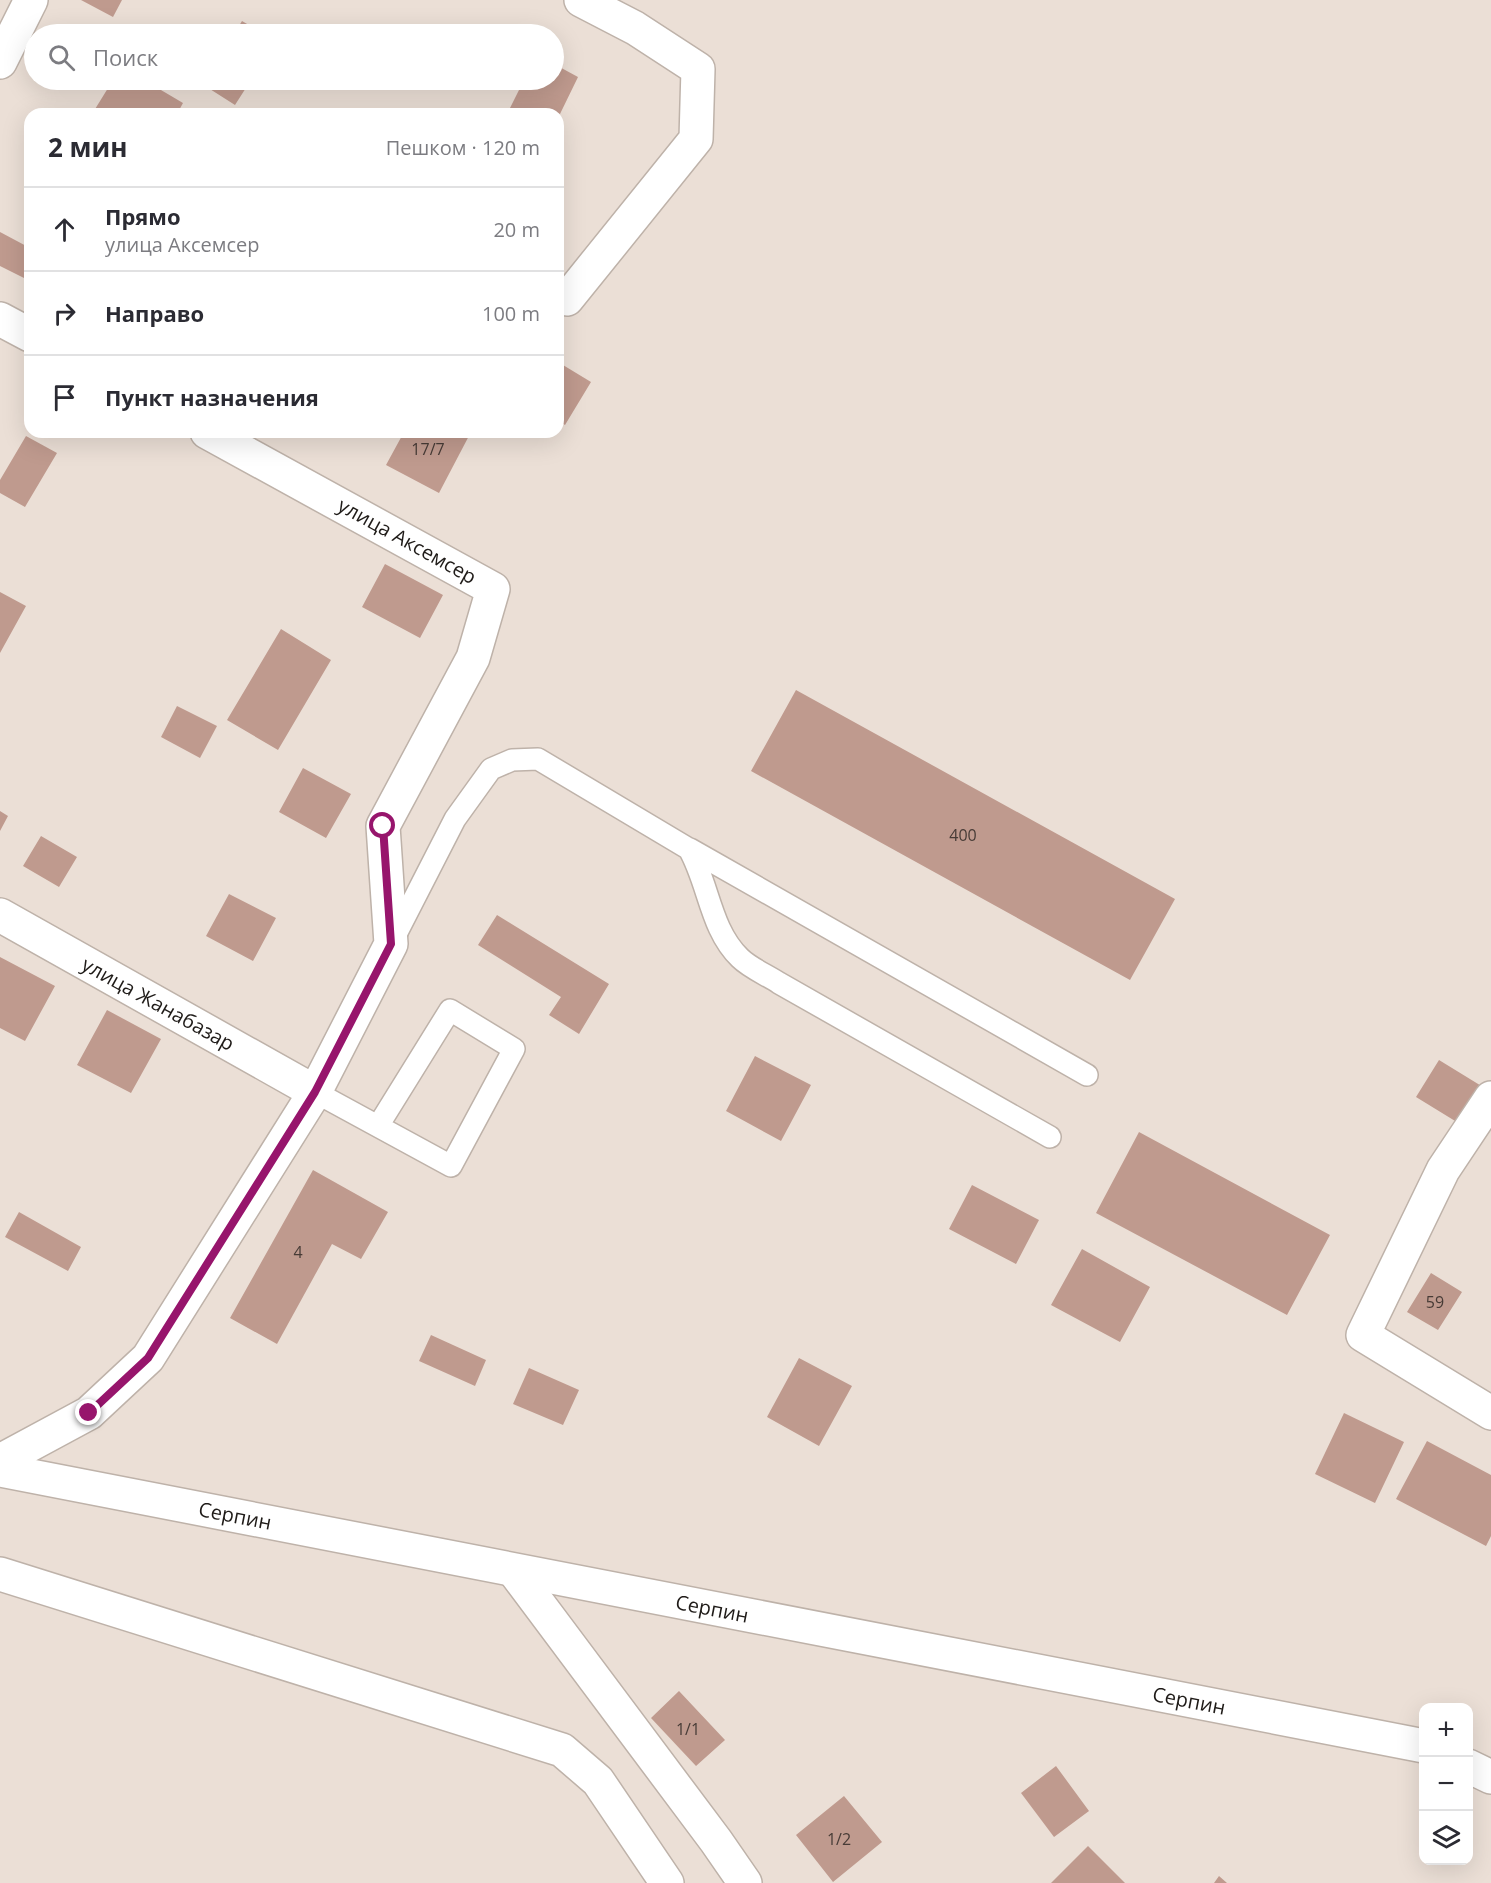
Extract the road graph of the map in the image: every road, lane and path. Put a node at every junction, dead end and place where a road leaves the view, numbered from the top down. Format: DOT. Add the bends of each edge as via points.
graph roads {
  1 [pos="31,0"];
  2 [pos="581,0"];
  3 [pos="0,62"];
  4 [pos="567,299"];
  5 [pos="0,319"];
  6 [pos="24,332"];
  7 [pos="218,438"];
  8 [pos="689,849"];
  9 [pos="0,915"];
  10 [pos="391,944"];
  11 [pos="1087,1075"];
  12 [pos="315,1092"];
  13 [pos="1491,1098"];
  14 [pos="378,1126"];
  15 [pos="1050,1137"];
  16 [pos="1491,1413"];
  17 [pos="0,1461"];
  18 [pos="0,1470"];
  19 [pos="514,1571"];
  20 [pos="0,1574"];
  21 [pos="1419,1745"];
  22 [pos="1473,1768"];
  23 [pos="1491,1777"];
  24 [pos="667,1883"];
  25 [pos="745,1883"];
  1 -- 3 [label="street"];
  2 -- 4 [label="street" via="635,28 698,69 696,139"];
  5 -- 6 [label="street"];
  7 -- 10 [label="street, улица Аксемсер" via="493,589 473,658 383,826"];
  8 -- 10 [label="lane" via="538,759 512,760 491,769 455,819"];
  8 -- 11 [label="lane"];
  8 -- 15 [label="lane" via="699,867 718,929 740,958"];
  9 -- 12 [label="street, улица Жанабазар"];
  10 -- 12 [label="street"];
  12 -- 14 [label="lane"];
  12 -- 17 [label="street" via="148,1358 89,1413"];
  13 -- 16 [label="street" via="1443,1170 1363,1335"];
  14 -- 14 [label="lane" via="451,1166 514,1049 450,1010"];
  18 -- 19 [label="street, Серпин"];
  19 -- 21 [label="street, Серпин"];
  19 -- 25 [label="street"];
  20 -- 24 [label="street" via="562,1750 598,1781"];
  22 -- 23 [label="street"];
}
